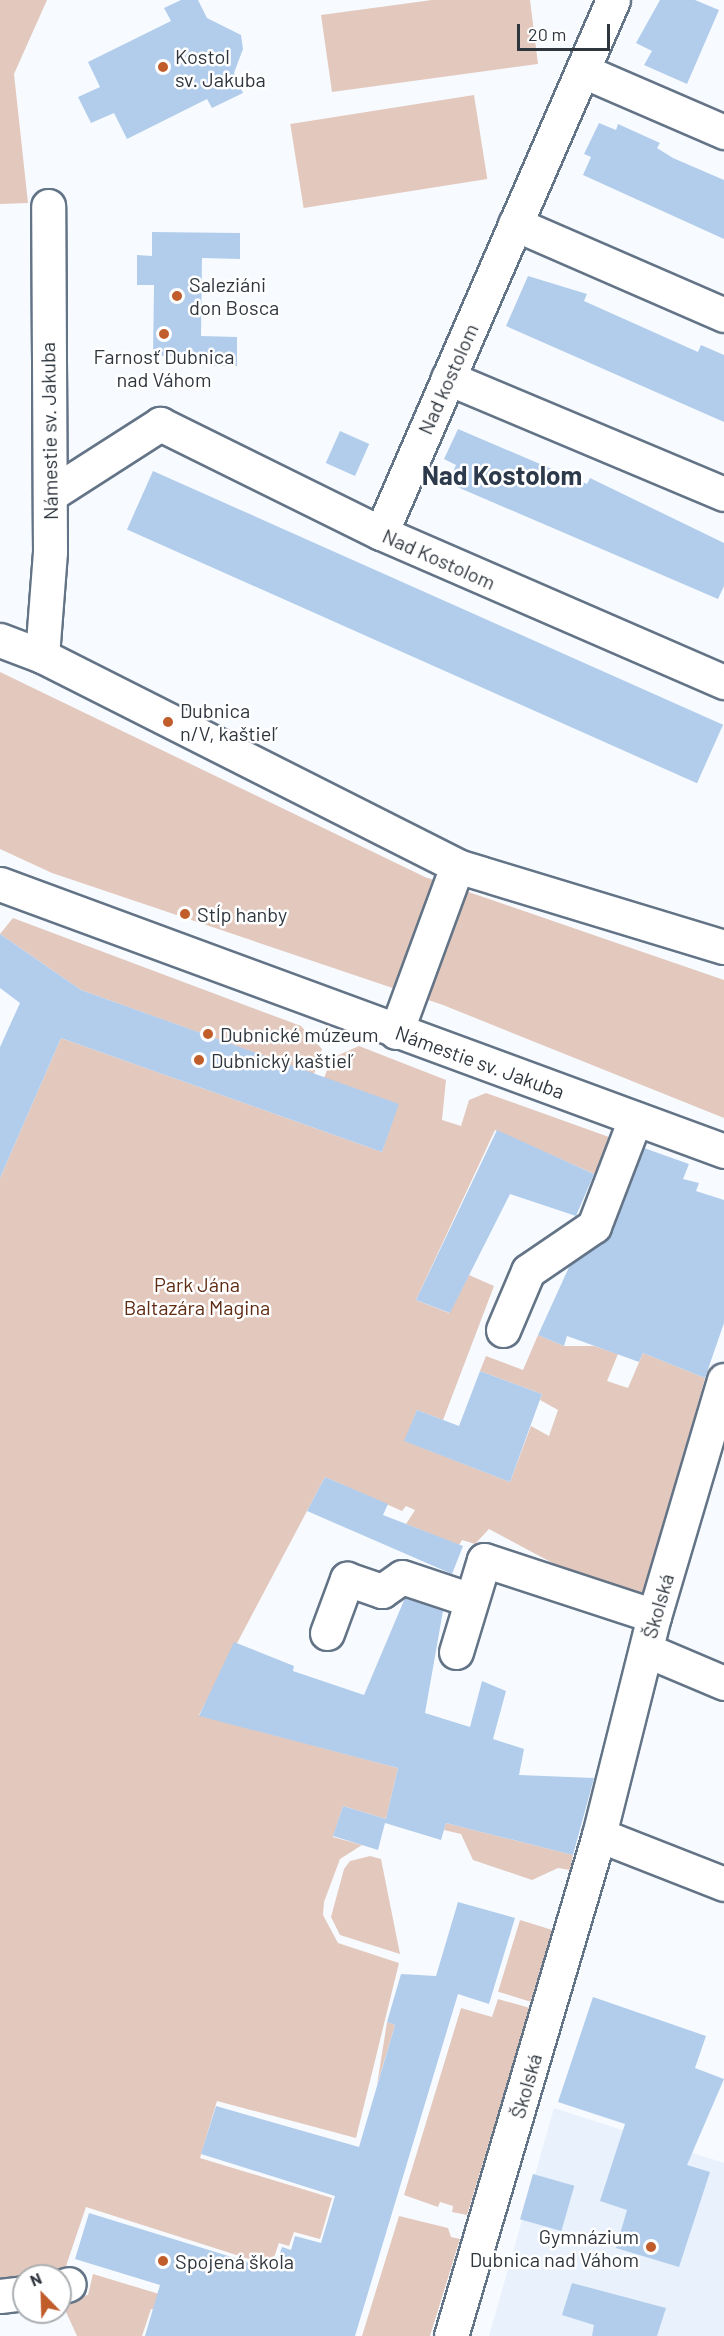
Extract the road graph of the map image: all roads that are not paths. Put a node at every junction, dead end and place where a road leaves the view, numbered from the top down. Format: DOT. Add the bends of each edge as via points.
graph roads {
  1 [pos="613,0"];
  2 [pos="583,71"];
  3 [pos="724,132"];
  4 [pos="48,206"];
  5 [pos="515,224"];
  6 [pos="724,315"];
  7 [pos="448,378"];
  8 [pos="51,494"];
  9 [pos="724,494"];
  10 [pos="381,533"];
  11 [pos="0,640"];
  12 [pos="42,656"];
  13 [pos="724,682"];
  14 [pos="457,866"];
  15 [pos="0,884"];
  16 [pos="724,947"];
  17 [pos="396,1032"];
  18 [pos="635,1119"];
  19 [pos="724,1151"];
  20 [pos="503,1330"];
  21 [pos="724,1380"];
  22 [pos="471,1600"];
  23 [pos="654,1616"];
  24 [pos="327,1633"];
  25 [pos="646,1650"];
  26 [pos="456,1652"];
  27 [pos="724,1683"];
  28 [pos="599,1835"];
  29 [pos="724,1884"];
  30 [pos="451,2336"];
  1 -- 2 [label="street, Nad kostolom"];
  2 -- 3 [label="street"];
  2 -- 5 [label="street, Nad kostolom"];
  4 -- 8 [label="street, Námestie sv. Jakuba"];
  5 -- 6 [label="street"];
  5 -- 7 [label="street, Nad kostolom"];
  7 -- 9 [label="street"];
  7 -- 10 [label="street, Nad kostolom"];
  8 -- 10 [label="street, Nad Kostolom" via="160,424"];
  8 -- 12 [label="street, Námestie sv. Jakuba" via="49,613"];
  10 -- 13 [label="street, Nad Kostolom"];
  11 -- 12 [label="street"];
  12 -- 14 [label="street"];
  14 -- 16 [label="street"];
  14 -- 17 [label="street"];
  15 -- 17 [label="street, Námestie sv. Jakuba"];
  17 -- 18 [label="street, Námestie sv. Jakuba"];
  18 -- 19 [label="street, Námestie sv. Jakuba"];
  18 -- 20 [label="street" via="594,1226 528,1271"];
  21 -- 23 [label="street, Školská"];
  22 -- 23 [label="street" via="484,1560"];
  22 -- 24 [label="street" via="402,1577 382,1591 347,1579"];
  22 -- 26 [label="street"];
  23 -- 25 [label="street, Školská"];
  25 -- 27 [label="street"];
  25 -- 28 [label="street, Školská"];
  28 -- 29 [label="street"];
  28 -- 30 [label="street, Školská"];
}
